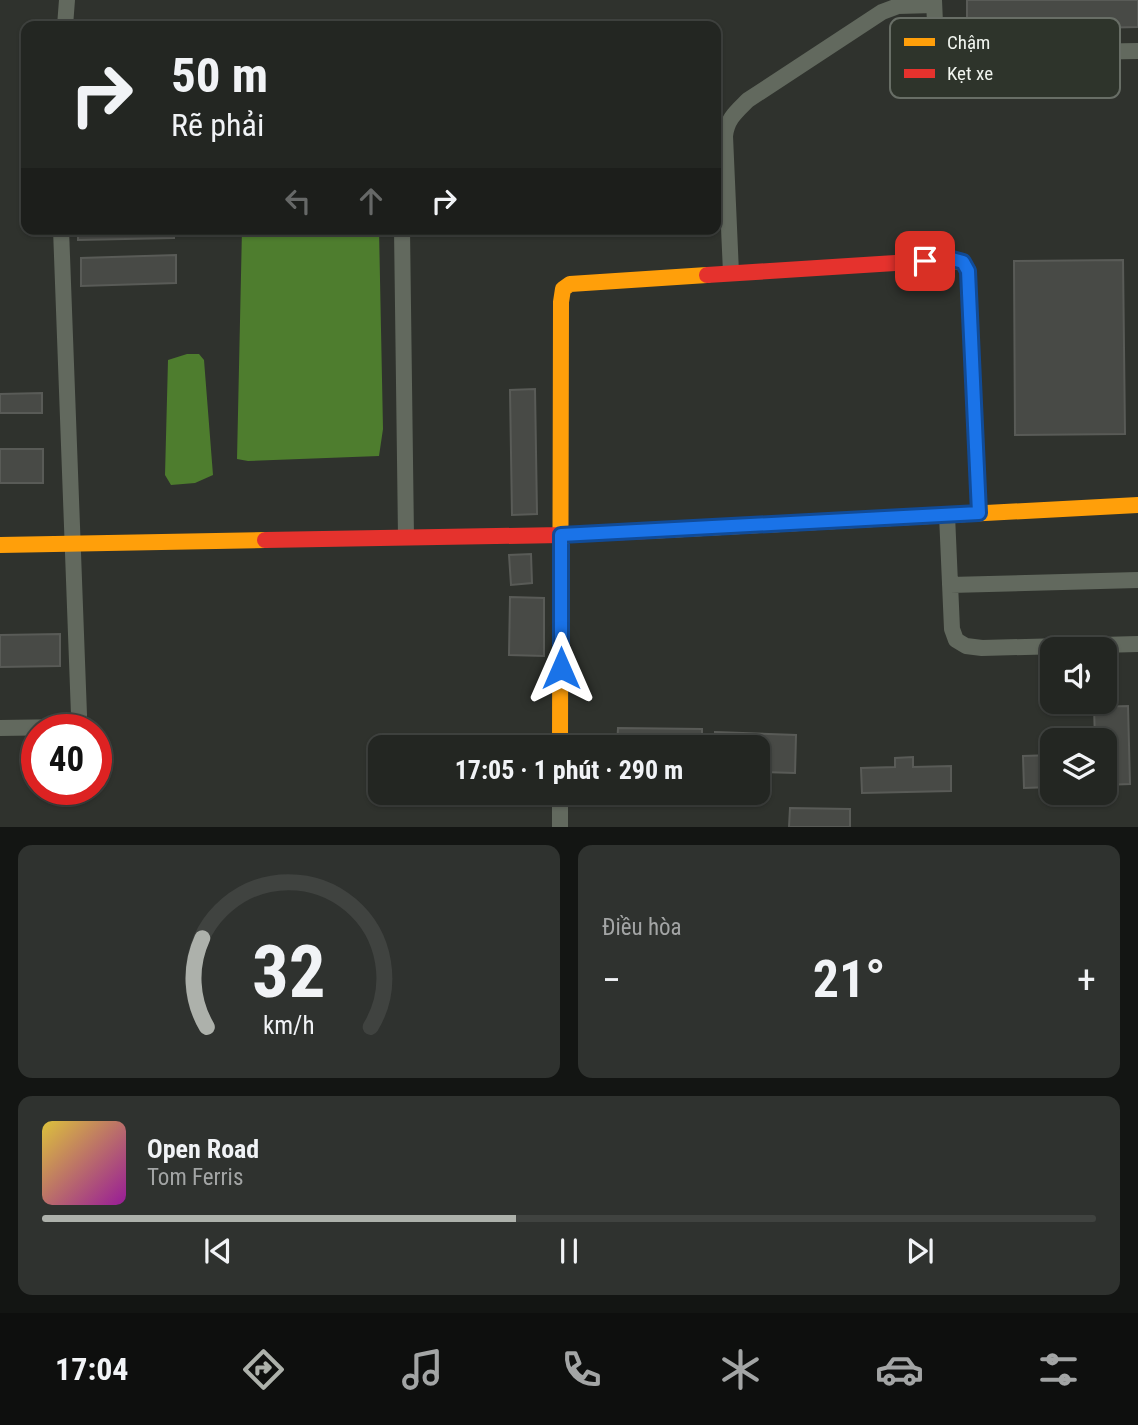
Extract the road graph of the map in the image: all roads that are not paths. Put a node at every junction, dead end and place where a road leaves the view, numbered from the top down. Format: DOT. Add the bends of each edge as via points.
graph roads {
  1 [pos="67,0"];
  2 [pos="934,3"];
  3 [pos="65,21"];
  4 [pos="1120,51"];
  5 [pos="1138,51"];
  6 [pos="61,235"];
  7 [pos="402,235"];
  8 [pos="731,273"];
  9 [pos="1138,505"];
  10 [pos="979,513"];
  11 [pos="947,515"];
  12 [pos="561,535"];
  13 [pos="406,537"];
  14 [pos="73,544"];
  15 [pos="0,545"];
  16 [pos="1138,580"];
  17 [pos="950,585"];
  18 [pos="1138,644"];
  19 [pos="0,728"];
  20 [pos="561,735"];
  21 [pos="560,805"];
  22 [pos="560,827"];
  1 -- 3 [label="street"];
  2 -- 8 [label="street" via="882,12 732,115 725,136"];
  4 -- 5 [label="street"];
  6 -- 14 [label="street"];
  7 -- 13 [label="street"];
  8 -- 10 [label="street" via="952,259 963,262 968,271"];
  8 -- 12 [label="street" via="570,284 563,289"];
  9 -- 10 [label="street"];
  10 -- 11 [label="street"];
  11 -- 12 [label="street"];
  11 -- 17 [label="street"];
  12 -- 13 [label="street"];
  12 -- 20 [label="street"];
  13 -- 14 [label="street"];
  14 -- 15 [label="street"];
  14 -- 19 [label="street" via="79,715 75,724 66,727"];
  16 -- 17 [label="street"];
  17 -- 18 [label="street" via="952,629 956,640 966,646"];
  21 -- 22 [label="street"];
}
